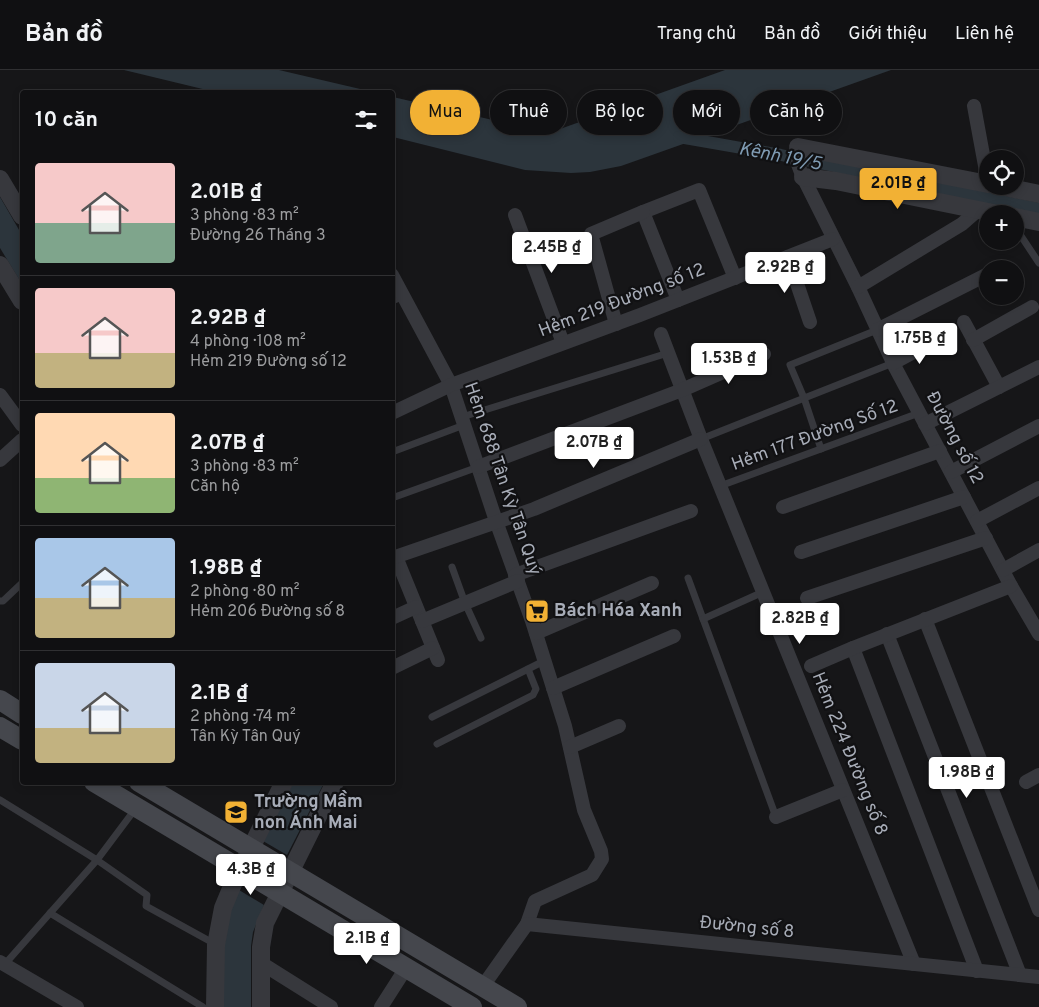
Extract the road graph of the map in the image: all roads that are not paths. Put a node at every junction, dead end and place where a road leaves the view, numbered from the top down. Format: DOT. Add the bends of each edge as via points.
graph roads {
  1 [pos="974,106"];
  2 [pos="798,147"];
  3 [pos="982,150"];
  4 [pos="802,176"];
  5 [pos="0,179"];
  6 [pos="979,181"];
  7 [pos="1024,191"];
  8 [pos="1039,194"];
  9 [pos="978,210"];
  10 [pos="643,212"];
  11 [pos="20,213"];
  12 [pos="514,215"];
  13 [pos="1024,219"];
  14 [pos="1039,222"];
  15 [pos="833,239"];
  16 [pos="1024,240"];
  17 [pos="788,257"];
  18 [pos="1039,263"];
  19 [pos="0,265"];
  20 [pos="735,278"];
  21 [pos="979,279"];
  22 [pos="858,287"];
  23 [pos="20,298"];
  24 [pos="398,298"];
  25 [pos="678,300"];
  26 [pos="1032,307"];
  27 [pos="810,322"];
  28 [pos="964,322"];
  29 [pos="616,324"];
  30 [pos="877,330"];
  31 [pos="661,334"];
  32 [pos="973,340"];
  33 [pos="934,342"];
  34 [pos="563,343"];
  35 [pos="668,353"];
  36 [pos="764,354"];
  37 [pos="893,363"];
  38 [pos="1039,367"];
  39 [pos="451,384"];
  40 [pos="999,388"];
  41 [pos="682,390"];
  42 [pos="0,396"];
  43 [pos="804,398"];
  44 [pos="395,411"];
  45 [pos="922,419"];
  46 [pos="463,421"];
  47 [pos="20,422"];
  48 [pos="1039,426"];
  49 [pos="701,438"];
  50 [pos="20,442"];
  51 [pos="820,449"];
  52 [pos="395,451"];
  53 [pos="940,451"];
  54 [pos="0,460"];
  55 [pos="478,467"];
  56 [pos="951,472"];
  57 [pos="720,486"];
  58 [pos="1039,488"];
  59 [pos="395,497"];
  60 [pos="964,497"];
  61 [pos="783,507"];
  62 [pos="691,511"];
  63 [pos="496,521"];
  64 [pos="977,521"];
  65 [pos="986,538"];
  66 [pos="1039,550"];
  67 [pos="801,552"];
  68 [pos="395,557"];
  69 [pos="395,559"];
  70 [pos="452,567"];
  71 [pos="1003,570"];
  72 [pos="516,578"];
  73 [pos="688,578"];
  74 [pos="652,583"];
  75 [pos="20,585"];
  76 [pos="1011,586"];
  77 [pos="763,592"];
  78 [pos="807,598"];
  79 [pos="0,601"];
  80 [pos="465,604"];
  81 [pos="416,607"];
  82 [pos="395,617"];
  83 [pos="703,618"];
  84 [pos="926,619"];
  85 [pos="422,621"];
  86 [pos="1037,625"];
  87 [pos="536,634"];
  88 [pos="887,634"];
  89 [pos="674,636"];
  90 [pos="481,638"];
  91 [pos="853,648"];
  92 [pos="544,661"];
  93 [pos="811,666"];
  94 [pos="395,667"];
  95 [pos="528,669"];
  96 [pos="553,688"];
  97 [pos="0,700"];
  98 [pos="20,713"];
  99 [pos="432,717"];
  100 [pos="619,726"];
  101 [pos="0,727"];
  102 [pos="20,739"];
  103 [pos="437,744"];
  104 [pos="570,747"];
  105 [pos="1039,775"];
  106 [pos="1026,782"];
  107 [pos="99,785"];
  108 [pos="147,785"];
  109 [pos="283,785"];
  110 [pos="333,785"];
  111 [pos="843,790"];
  112 [pos="0,800"];
  113 [pos="136,808"];
  114 [pos="776,817"];
  115 [pos="251,849"];
  116 [pos="97,860"];
  117 [pos="240,870"];
  118 [pos="290,872"];
  119 [pos="279,893"];
  120 [pos="1039,910"];
  121 [pos="50,913"];
  122 [pos="527,924"];
  123 [pos="216,945"];
  124 [pos="2,963"];
  125 [pos="260,964"];
  126 [pos="914,964"];
  127 [pos="406,968"];
  128 [pos="977,971"];
  129 [pos="1020,975"];
  130 [pos="1039,977"];
  131 [pos="483,986"];
  132 [pos="77,1007"];
  133 [pos="203,1007"];
  134 [pos="215,1007"];
  135 [pos="261,1007"];
  136 [pos="331,1007"];
  137 [pos="381,1007"];
  138 [pos="472,1007"];
  139 [pos="517,1007"];
  1 -- 3 [label="street"];
  2 -- 4 [label="street, Đường số 12" via="796,159"];
  2 -- 6 [label="street"];
  4 -- 9 [label="street"];
  4 -- 15 [label="street, Đường số 12"];
  5 -- 11 [label="street"];
  7 -- 8 [label="street"];
  9 -- 22 [label="street" via="962,224"];
  10 -- 20 [label="street" via="699,190"];
  10 -- 25 [label="street"];
  10 -- 29 [label="street" via="591,234"];
  12 -- 34 [label="street"];
  13 -- 14 [label="street"];
  15 -- 17 [label="street, Hẻm 219 Đường số 12"];
  15 -- 22 [label="street, Đường số 12"];
  16 -- 18 [label="lane"];
  17 -- 20 [label="street, Hẻm 219 Đường số 12"];
  17 -- 27 [label="street"];
  19 -- 23 [label="street"];
  20 -- 25 [label="street, Hẻm 219 Đường số 12"];
  21 -- 30 [label="street"];
  22 -- 30 [label="street, Đường số 12"];
  24 -- 39 [label="street, Hẻm 688 Tân Kỳ Tân Quý"];
  25 -- 29 [label="street, Hẻm 219 Đường số 12"];
  26 -- 32 [label="street"];
  28 -- 32 [label="street"];
  29 -- 34 [label="street, Hẻm 219 Đường số 12"];
  30 -- 37 [label="street, Đường số 12"];
  30 -- 43 [label="lane" via="790,366"];
  31 -- 35 [label="street, Hẻm 224 Đường số 8"];
  32 -- 40 [label="street"];
  33 -- 37 [label="street"];
  34 -- 39 [label="street, Hẻm 219 Đường số 12"];
  35 -- 41 [label="street, Hẻm 224 Đường số 8"];
  35 -- 46 [label="lane"];
  36 -- 41 [label="street"];
  37 -- 43 [label="lane"];
  37 -- 45 [label="street, Đường số 12"];
  38 -- 40 [label="street"];
  39 -- 44 [label="street, Hẻm 219 Đường số 12"];
  39 -- 46 [label="street, Hẻm 688 Tân Kỳ Tân Quý"];
  40 -- 45 [label="street"];
  41 -- 49 [label="street, Hẻm 224 Đường số 8"];
  41 -- 55 [label="street"];
  42 -- 47 [label="street"];
  43 -- 49 [label="lane"];
  43 -- 51 [label="lane"];
  45 -- 51 [label="lane, Hẻm 177 Đường Số 12"];
  45 -- 53 [label="street, Đường số 12"];
  46 -- 52 [label="lane"];
  46 -- 55 [label="street, Hẻm 688 Tân Kỳ Tân Quý"];
  48 -- 56 [label="street"];
  49 -- 57 [label="street, Hẻm 224 Đường số 8"];
  49 -- 63 [label="street" via="534,509"];
  50 -- 54 [label="street"];
  51 -- 57 [label="lane, Hẻm 177 Đường Số 12"];
  53 -- 56 [label="street, Đường số 12"];
  53 -- 61 [label="street"];
  55 -- 59 [label="lane"];
  55 -- 63 [label="street, Hẻm 688 Tân Kỳ Tân Quý"];
  56 -- 60 [label="street, Đường số 12"];
  57 -- 77 [label="street, Hẻm 224 Đường số 8"];
  58 -- 64 [label="street"];
  60 -- 64 [label="street, Đường số 12"];
  60 -- 67 [label="street"];
  62 -- 72 [label="street"];
  63 -- 68 [label="street"];
  63 -- 72 [label="street, Hẻm 688 Tân Kỳ Tân Quý"];
  64 -- 65 [label="street, Đường số 12"];
  65 -- 71 [label="street, Đường số 12"];
  65 -- 78 [label="street"];
  66 -- 71 [label="street"];
  69 -- 81 [label="street"];
  70 -- 80 [label="lane"];
  71 -- 76 [label="street, Đường số 12"];
  72 -- 80 [label="street"];
  72 -- 87 [label="street, Hẻm 688 Tân Kỳ Tân Quý"];
  73 -- 83 [label="lane"];
  74 -- 87 [label="street"];
  75 -- 79 [label="lane"];
  76 -- 84 [label="street"];
  76 -- 86 [label="street, Đường số 12"];
  77 -- 83 [label="lane"];
  77 -- 111 [label="street, Hẻm 224 Đường số 8"];
  80 -- 85 [label="street"];
  80 -- 90 [label="lane"];
  81 -- 82 [label="street"];
  81 -- 85 [label="street"];
  83 -- 114 [label="lane"];
  84 -- 88 [label="street"];
  84 -- 120 [label="street"];
  85 -- 94 [label="street" via="436,654"];
  87 -- 92 [label="street, Hẻm 688 Tân Kỳ Tân Quý"];
  88 -- 91 [label="street"];
  88 -- 129 [label="street"];
  89 -- 96 [label="street"];
  91 -- 93 [label="street"];
  91 -- 128 [label="street"];
  92 -- 95 [label="lane"];
  92 -- 96 [label="street, Hẻm 688 Tân Kỳ Tân Quý"];
  95 -- 99 [label="lane"];
  95 -- 103 [label="lane" via="536,689 533,695"];
  96 -- 104 [label="street, Hẻm 688 Tân Kỳ Tân Quý"];
  97 -- 98 [label="main road"];
  100 -- 104 [label="street"];
  101 -- 102 [label="main road"];
  104 -- 122 [label="street, Hẻm 688 Tân Kỳ Tân Quý" via="584,810 602,859 592,875 535,901"];
  105 -- 106 [label="street"];
  107 -- 113 [label="main road"];
  108 -- 115 [label="main road"];
  109 -- 115 [label="street"];
  110 -- 118 [label="street"];
  111 -- 114 [label="street"];
  111 -- 126 [label="street, Hẻm 224 Đường số 8"];
  112 -- 116 [label="lane"];
  113 -- 116 [label="lane"];
  113 -- 117 [label="main road"];
  115 -- 117 [label="street"];
  115 -- 118 [label="main road"];
  116 -- 121 [label="lane"];
  116 -- 123 [label="lane" via="147,895 146,906"];
  117 -- 119 [label="main road"];
  117 -- 123 [label="street" via="223,908"];
  118 -- 119 [label="street"];
  118 -- 131 [label="main road"];
  119 -- 125 [label="street" via="262,934"];
  119 -- 127 [label="main road"];
  121 -- 124 [label="lane"];
  121 -- 133 [label="lane"];
  122 -- 126 [label="street, Đường số 8"];
  122 -- 131 [label="street"];
  123 -- 134 [label="street"];
  124 -- 132 [label="street"];
  125 -- 135 [label="street"];
  125 -- 136 [label="street"];
  126 -- 128 [label="street, Đường số 8"];
  127 -- 137 [label="street"];
  127 -- 138 [label="main road"];
  128 -- 129 [label="street, Đường số 8"];
  129 -- 130 [label="street, Đường số 8"];
  131 -- 139 [label="main road"];
}
